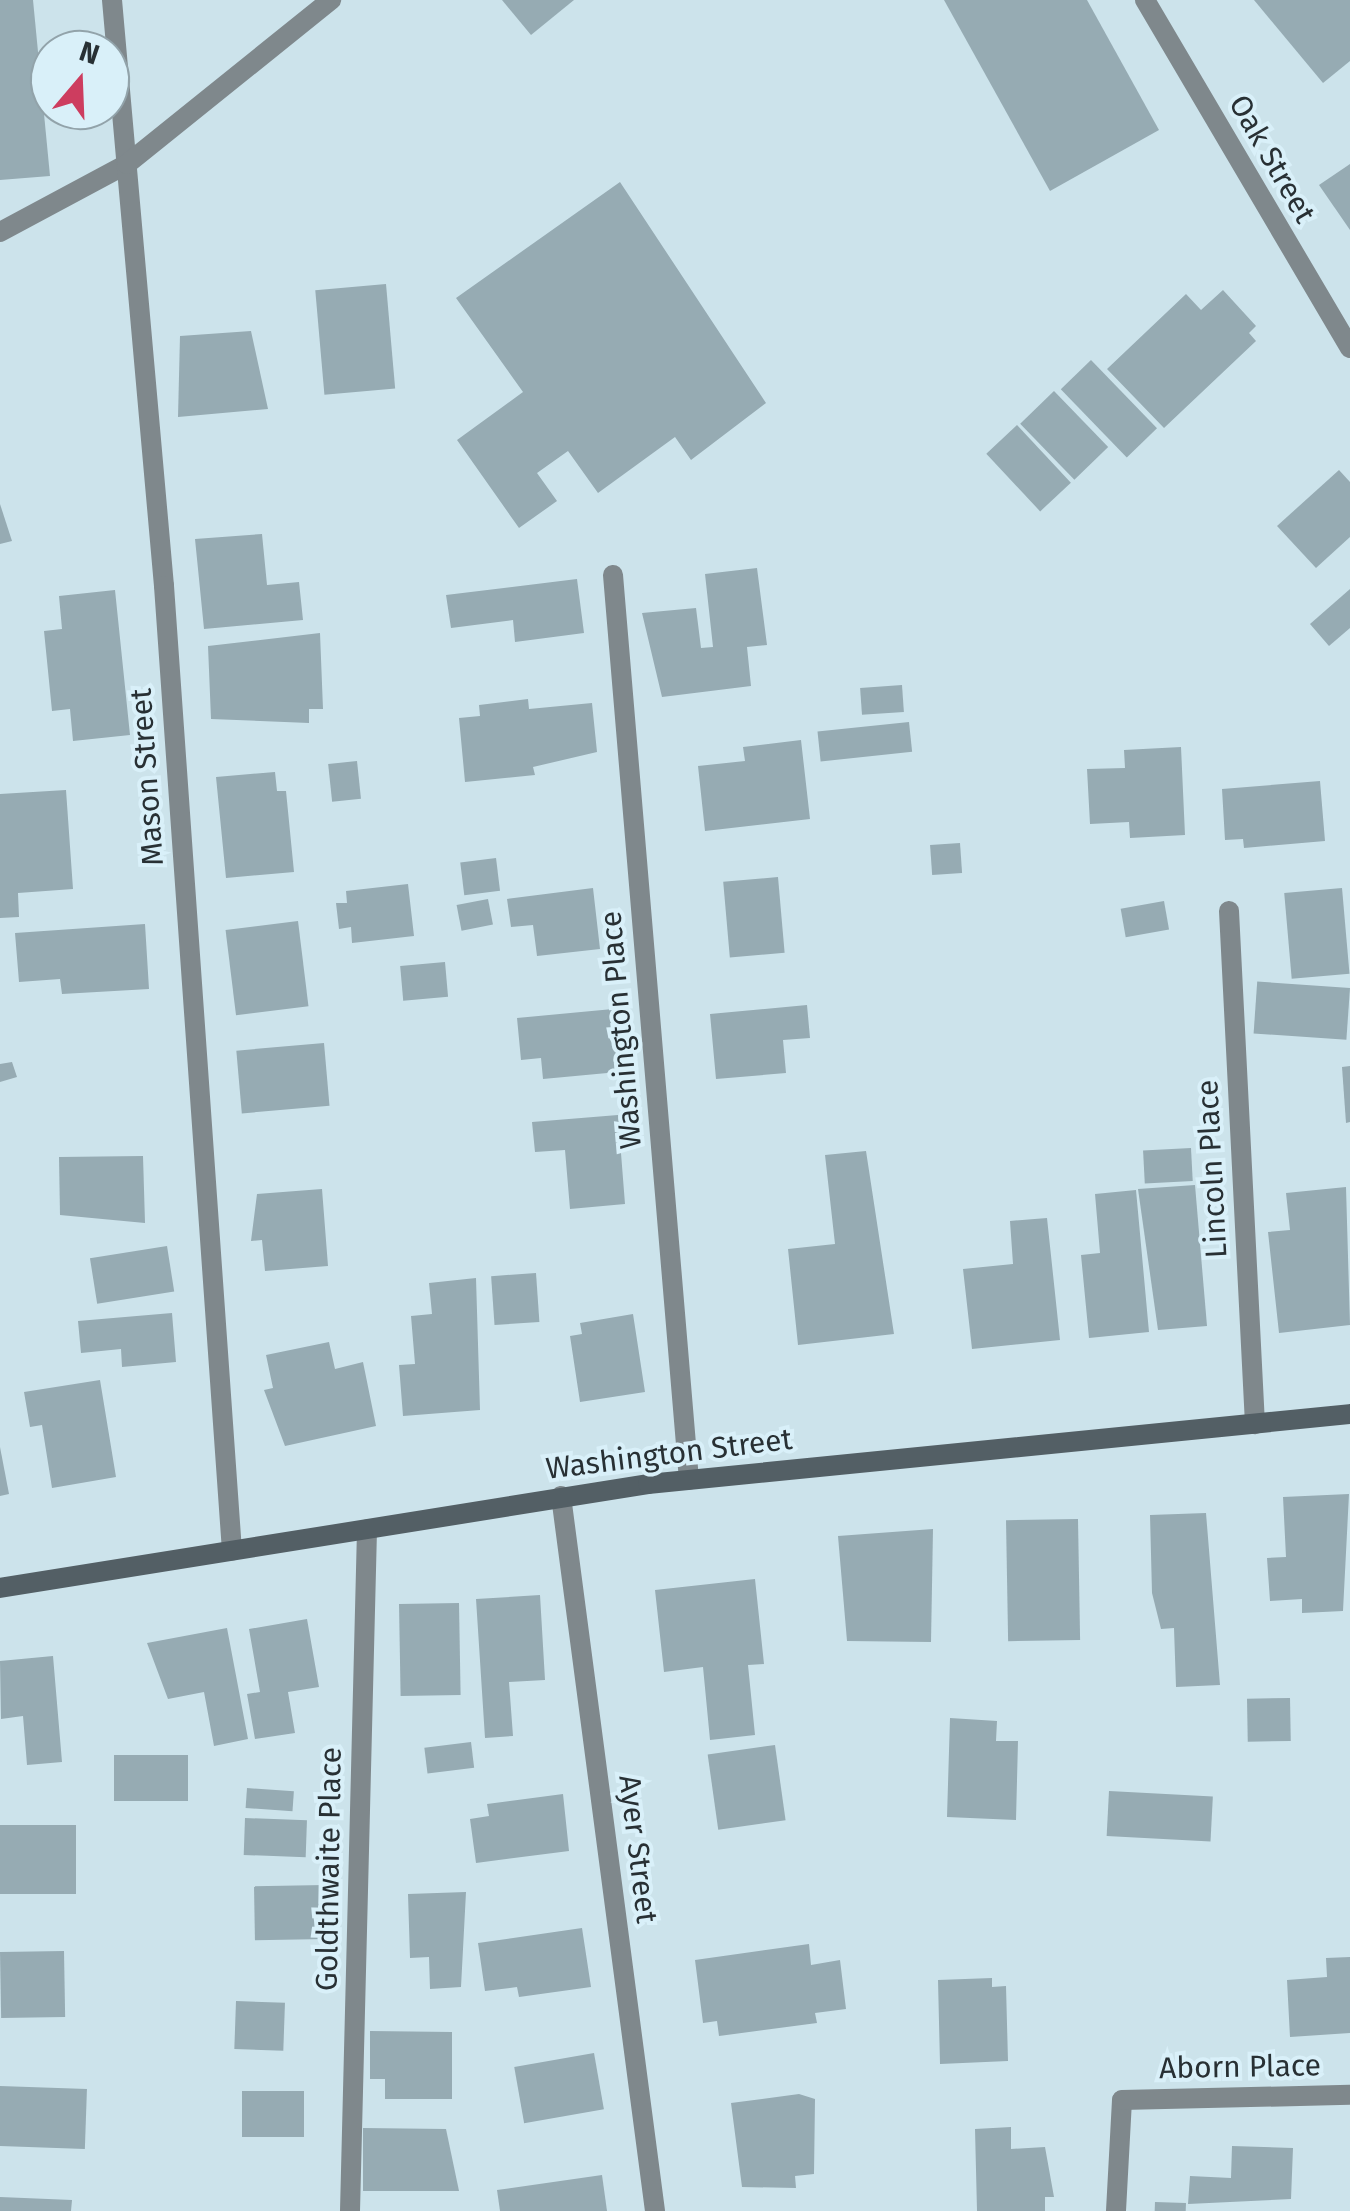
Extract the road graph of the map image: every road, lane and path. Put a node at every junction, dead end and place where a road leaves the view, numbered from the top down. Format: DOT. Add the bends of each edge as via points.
graph roads {
  1 [pos="112,0"];
  2 [pos="331,0"];
  3 [pos="1145,0"];
  4 [pos="127,164"];
  5 [pos="0,232"];
  6 [pos="1350,348"];
  7 [pos="613,575"];
  8 [pos="1229,910"];
  9 [pos="1350,1414"];
  10 [pos="1255,1424"];
  11 [pos="689,1480"];
  12 [pos="561,1496"];
  13 [pos="367,1530"];
  14 [pos="232,1552"];
  15 [pos="0,1588"];
  16 [pos="1350,2094"];
  17 [pos="350,2211"];
  18 [pos="655,2211"];
  19 [pos="1116,2211"];
  1 -- 4 [label="street, Mason Street"];
  2 -- 4 [label="street"];
  3 -- 6 [label="street, Oak Street"];
  4 -- 5 [label="street"];
  4 -- 14 [label="street, Mason Street"];
  7 -- 11 [label="street, Washington Place"];
  8 -- 10 [label="street, Lincoln Place"];
  9 -- 10 [label="main road, Washington Street"];
  10 -- 11 [label="main road, Washington Street"];
  11 -- 12 [label="main road, Washington Street"];
  12 -- 13 [label="main road, Washington Street"];
  12 -- 18 [label="street, Ayer Street"];
  13 -- 14 [label="main road, Washington Street"];
  13 -- 17 [label="street, Goldthwaite Place"];
  14 -- 15 [label="main road, Washington Street"];
  16 -- 19 [label="street, Aborn Place" via="1122,2100"];
}
